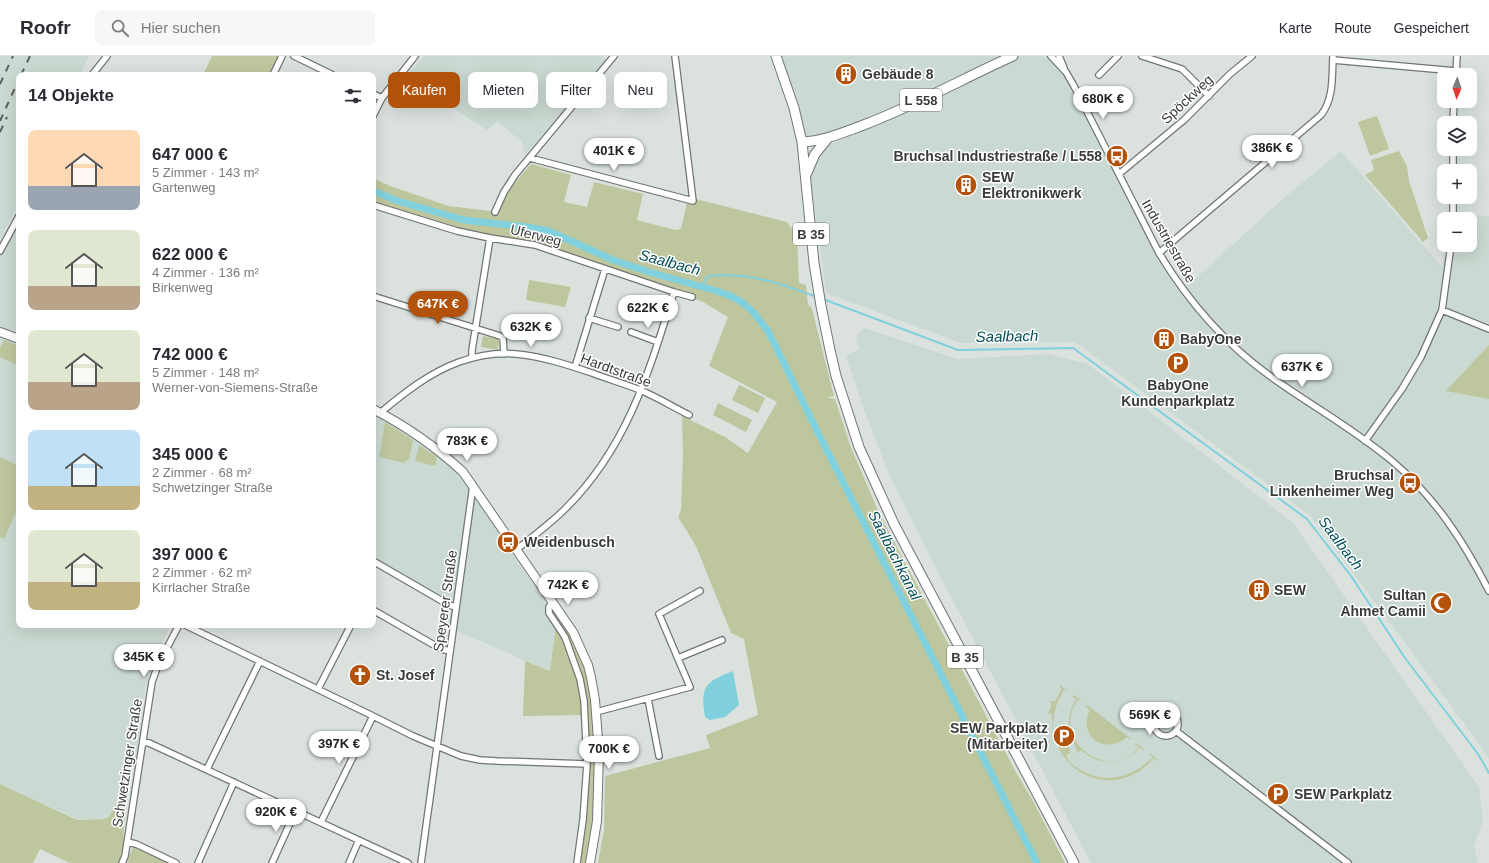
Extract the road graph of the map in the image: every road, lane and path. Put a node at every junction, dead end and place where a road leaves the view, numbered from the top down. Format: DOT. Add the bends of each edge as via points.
graph roads {
  1 [pos="111,56"];
  2 [pos="282,56"];
  3 [pos="294,56"];
  4 [pos="415,56"];
  5 [pos="606,56"];
  6 [pos="675,56"];
  7 [pos="776,56"];
  8 [pos="1013,56"];
  9 [pos="1051,56"];
  10 [pos="1059,56"];
  11 [pos="1118,56"];
  12 [pos="1142,56"];
  13 [pos="1252,56"];
  14 [pos="1457,56"];
  15 [pos="106,58"];
  16 [pos="612,58"];
  17 [pos="1333,58"];
  18 [pos="1456,68"];
  19 [pos="1437,71"];
  20 [pos="94,72"];
  21 [pos="274,72"];
  22 [pos="327,72"];
  23 [pos="1066,72"];
  24 [pos="1099,75"];
  25 [pos="376,95"];
  26 [pos="1209,96"];
  27 [pos="382,98"];
  28 [pos="376,110"];
  29 [pos="828,138"];
  30 [pos="802,142"];
  31 [pos="530,158"];
  32 [pos="1119,174"];
  33 [pos="806,176"];
  34 [pos="376,205"];
  35 [pos="495,212"];
  36 [pos="16,222"];
  37 [pos="490,238"];
  38 [pos="0,251"];
  39 [pos="1450,252"];
  40 [pos="1159,253"];
  41 [pos="605,269"];
  42 [pos="674,292"];
  43 [pos="376,297"];
  44 [pos="692,297"];
  45 [pos="1442,310"];
  46 [pos="589,318"];
  47 [pos="618,327"];
  48 [pos="475,328"];
  49 [pos="1489,329"];
  50 [pos="0,332"];
  51 [pos="631,332"];
  52 [pos="16,338"];
  53 [pos="658,342"];
  54 [pos="504,354"];
  55 [pos="472,358"];
  56 [pos="575,367"];
  57 [pos="642,391"];
  58 [pos="377,411"];
  59 [pos="689,415"];
  60 [pos="1365,440"];
  61 [pos="473,485"];
  62 [pos="516,550"];
  63 [pos="376,563"];
  64 [pos="700,591"];
  65 [pos="1489,592"];
  66 [pos="553,602"];
  67 [pos="456,607"];
  68 [pos="376,612"];
  69 [pos="177,628"];
  70 [pos="191,628"];
  71 [pos="348,628"];
  72 [pos="722,640"];
  73 [pos="450,651"];
  74 [pos="678,658"];
  75 [pos="260,661"];
  76 [pos="318,689"];
  77 [pos="648,699"];
  78 [pos="596,712"];
  79 [pos="373,716"];
  80 [pos="1176,731"];
  81 [pos="143,742"];
  82 [pos="437,746"];
  83 [pos="660,756"];
  84 [pos="587,764"];
  85 [pos="207,769"];
  86 [pos="234,782"];
  87 [pos="296,810"];
  88 [pos="322,822"];
  89 [pos="359,840"];
  90 [pos="127,842"];
  91 [pos="122,863"];
  92 [pos="176,863"];
  93 [pos="198,863"];
  94 [pos="272,863"];
  95 [pos="349,863"];
  96 [pos="408,863"];
  97 [pos="421,863"];
  98 [pos="577,863"];
  99 [pos="590,863"];
  100 [pos="1074,863"];
  101 [pos="1348,863"];
  1 -- 15 [label="street"];
  2 -- 21 [label="street"];
  3 -- 22 [label="street"];
  4 -- 27 [label="street"];
  5 -- 16 [label="street"];
  6 -- 31 [label="street" via="693,202"];
  7 -- 30 [label="main road, B 35" via="794,108"];
  8 -- 29 [label="main road, L 558" via="878,120"];
  9 -- 23 [label="street, Industriestraße"];
  10 -- 23 [label="street, Industriestraße"];
  11 -- 24 [label="street"];
  12 -- 26 [label="street" via="1182,69"];
  13 -- 26 [label="street, Spöckweg"];
  14 -- 18 [label="street"];
  15 -- 20 [label="street"];
  16 -- 31 [label="street"];
  17 -- 19 [label="street"];
  17 -- 40 [label="street" via="1330,100 1322,115"];
  23 -- 32 [label="street, Industriestraße"];
  25 -- 27 [label="street"];
  26 -- 32 [label="street, Spöckweg"];
  27 -- 28 [label="street"];
  29 -- 30 [label="main road, L 558"];
  29 -- 33 [label="main road, B 35" via="815,154"];
  30 -- 33 [label="main road, B 35"];
  31 -- 35 [label="street" via="515,175"];
  32 -- 40 [label="street, Industriestraße"];
  33 -- 100 [label="main road, B 35" via="818,292 836,376 859,447 894,524"];
  34 -- 37 [label="street, Uferweg" via="457,231"];
  36 -- 38 [label="street"];
  37 -- 41 [label="street, Uferweg" via="535,245"];
  37 -- 48 [label="street"];
  39 -- 45 [label="street"];
  40 -- 60 [label="street, Industriestraße" via="1198,309 1230,343 1269,376"];
  41 -- 42 [label="street, Uferweg"];
  41 -- 46 [label="street"];
  42 -- 44 [label="street, Uferweg"];
  42 -- 53 [label="street"];
  43 -- 48 [label="street"];
  45 -- 49 [label="street"];
  45 -- 60 [label="street" via="1421,357 1402,389"];
  46 -- 47 [label="street"];
  46 -- 56 [label="street"];
  48 -- 54 [label="street" via="503,338"];
  48 -- 55 [label="street"];
  50 -- 52 [label="main road"];
  51 -- 53 [label="street"];
  53 -- 57 [label="street"];
  54 -- 55 [label="street, Hardtstraße"];
  54 -- 56 [label="street, Hardtstraße" via="543,358"];
  55 -- 58 [label="street, Hardtstraße" via="437,372"];
  56 -- 57 [label="street, Hardtstraße"];
  57 -- 59 [label="street, Hardtstraße"];
  57 -- 62 [label="street" via="622,433 596,474 565,509"];
  58 -- 61 [label="main road" via="442,453"];
  60 -- 65 [label="street, Industriestraße" via="1416,482 1438,508 1457,534"];
  61 -- 62 [label="main road"];
  61 -- 67 [label="street, Speyerer Straße"];
  62 -- 66 [label="main road"];
  63 -- 67 [label="street"];
  64 -- 74 [label="street" via="659,614"];
  66 -- 78 [label="main road" via="573,632 588,666"];
  66 -- 84 [label="street" via="549,607 549,613 565,637 581,686"];
  67 -- 73 [label="street, Speyerer Straße"];
  68 -- 73 [label="street" via="441,649"];
  69 -- 81 [label="street, Schwetzinger Straße" via="152,682"];
  70 -- 75 [label="street"];
  71 -- 76 [label="street"];
  72 -- 74 [label="street"];
  73 -- 82 [label="street, Speyerer Straße"];
  74 -- 77 [label="street" via="690,688"];
  75 -- 76 [label="street"];
  75 -- 85 [label="street"];
  76 -- 79 [label="street"];
  77 -- 78 [label="street"];
  77 -- 83 [label="street"];
  78 -- 99 [label="main road" via="599,753 598,799"];
  79 -- 82 [label="street"];
  79 -- 88 [label="street"];
  80 -- 80 [label="street" via="1178,720 1173,714 1162,713 1156,718 1156,729 1161,735 1169,736"];
  80 -- 101 [label="street"];
  81 -- 85 [label="street"];
  81 -- 90 [label="street, Schwetzinger Straße"];
  82 -- 84 [label="street" via="480,760"];
  82 -- 97 [label="street, Speyerer Straße"];
  84 -- 98 [label="street"];
  85 -- 86 [label="street"];
  86 -- 87 [label="street"];
  86 -- 93 [label="street"];
  87 -- 88 [label="street"];
  87 -- 94 [label="street"];
  88 -- 89 [label="street"];
  89 -- 95 [label="street"];
  89 -- 96 [label="street"];
  90 -- 91 [label="street, Schwetzinger Straße"];
  90 -- 92 [label="street"];
}
